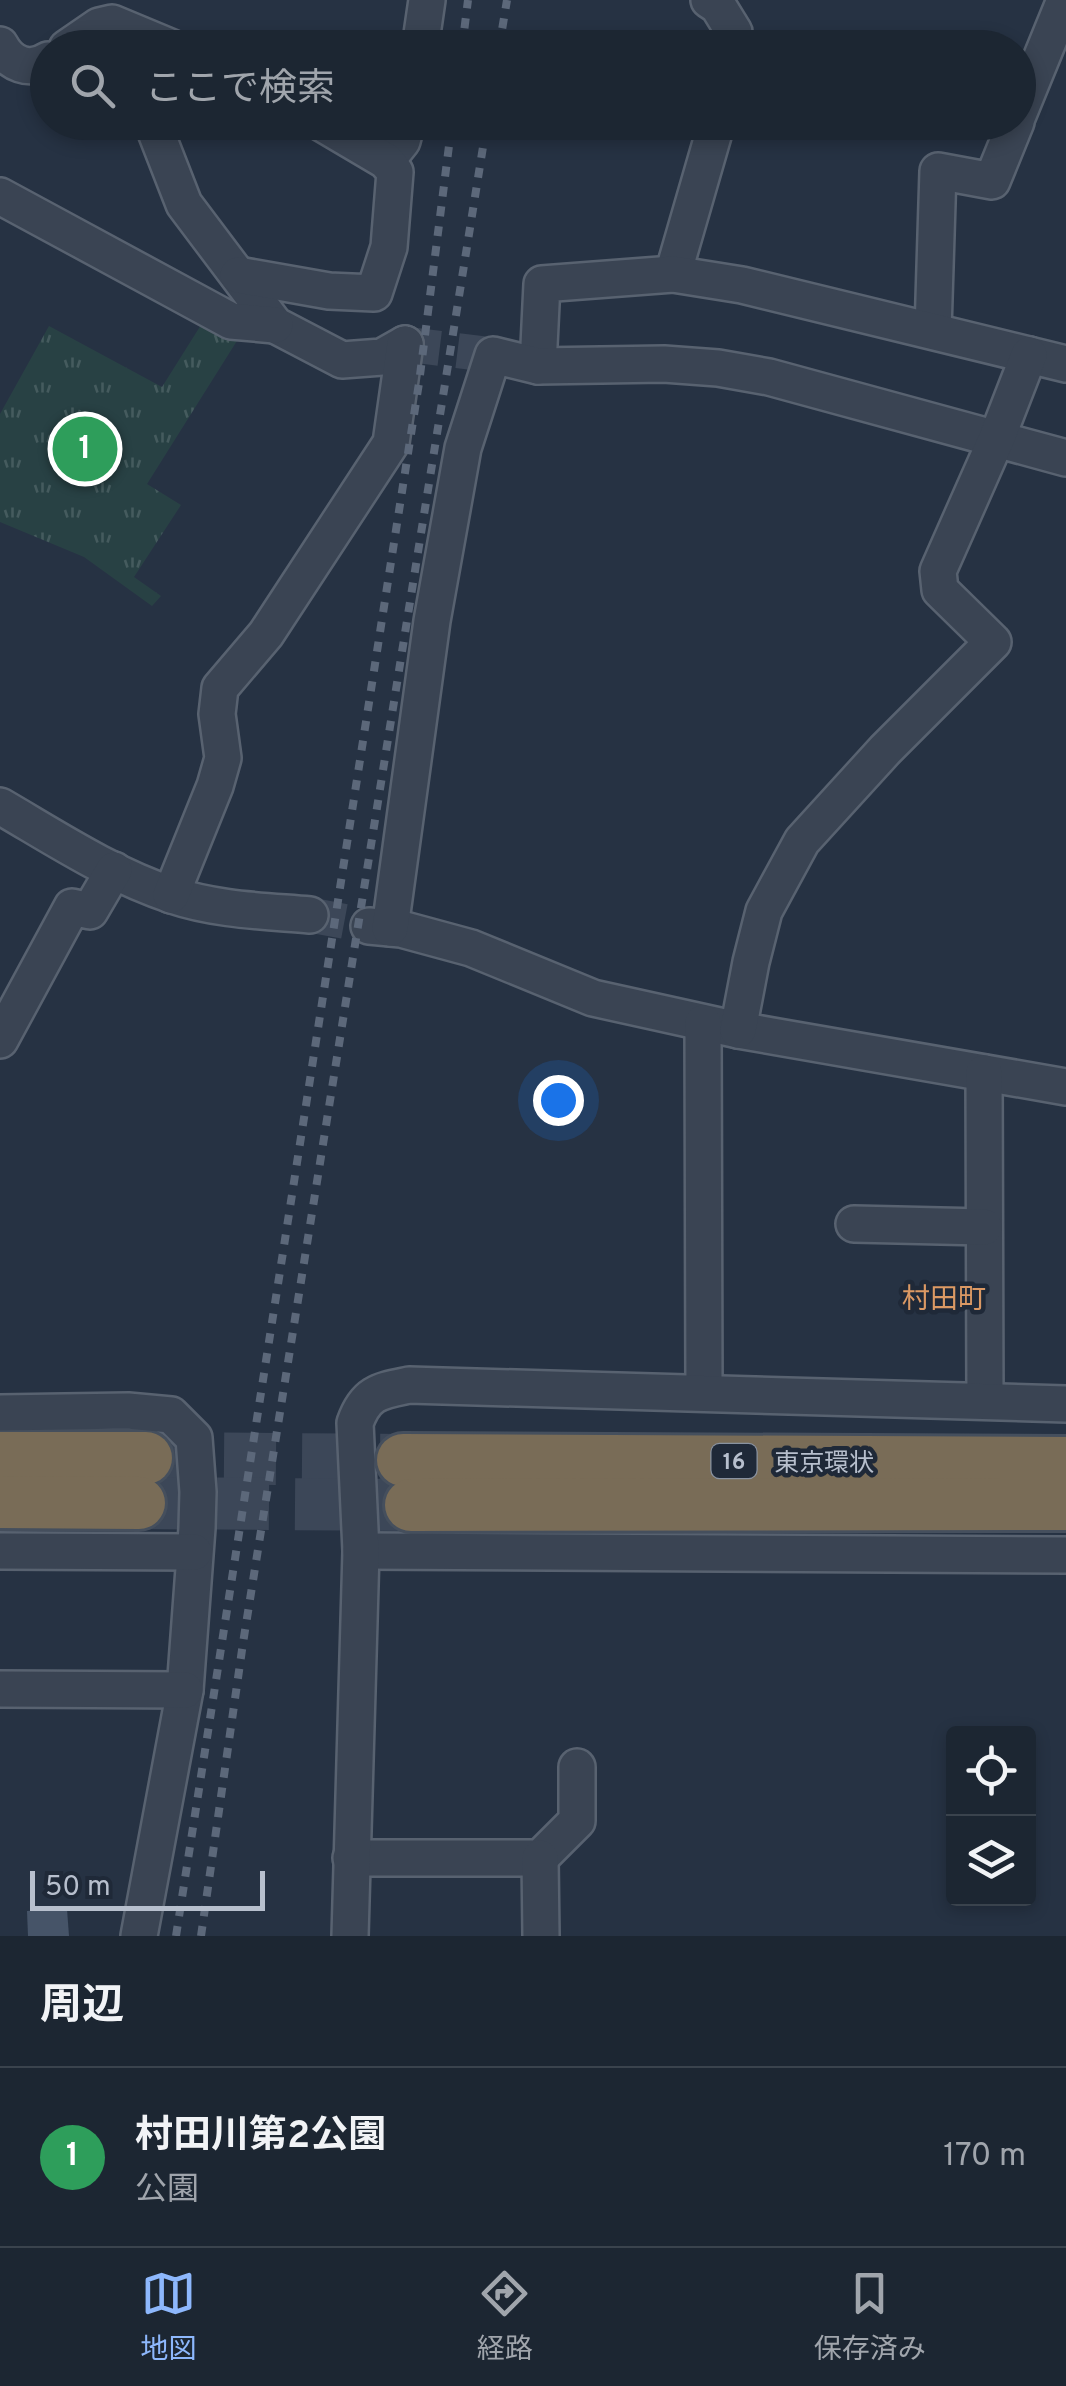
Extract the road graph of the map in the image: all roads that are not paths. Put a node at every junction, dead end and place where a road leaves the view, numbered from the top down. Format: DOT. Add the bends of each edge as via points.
graph roads {
  1 [pos="427,0"];
  2 [pos="1064,0"];
  3 [pos="423,30"];
  4 [pos="0,46"];
  5 [pos="30,65"];
  6 [pos="1036,71"];
  7 [pos="159,140"];
  8 [pos="350,140"];
  9 [pos="402,140"];
  10 [pos="712,140"];
  11 [pos="1009,140"];
  12 [pos="386,161"];
  13 [pos="0,196"];
  14 [pos="673,274"];
  15 [pos="238,275"];
  16 [pos="275,326"];
  17 [pos="933,331"];
  18 [pos="1029,354"];
  19 [pos="1066,364"];
  20 [pos="538,366"];
  21 [pos="996,440"];
  22 [pos="1066,458"];
  23 [pos="0,806"];
  24 [pos="114,870"];
  25 [pos="171,895"];
  26 [pos="310,915"];
  27 [pos="703,1024"];
  28 [pos="738,1030"];
  29 [pos="0,1040"];
  30 [pos="984,1073"];
  31 [pos="1066,1087"];
  32 [pos="854,1224"];
  33 [pos="984,1227"];
  34 [pos="704,1393"];
  35 [pos="985,1401"];
  36 [pos="1066,1404"];
  37 [pos="0,1413"];
  38 [pos="0,1458"];
  39 [pos="1066,1463"];
  40 [pos="0,1502"];
  41 [pos="1066,1504"];
  42 [pos="361,1551"];
  43 [pos="0,1552"];
  44 [pos="194,1552"];
  45 [pos="1066,1555"];
  46 [pos="0,1688"];
  47 [pos="185,1690"];
  48 [pos="578,1768"];
  49 [pos="351,1858"];
  50 [pos="540,1858"];
  51 [pos="139,1936"];
  52 [pos="350,1936"];
  53 [pos="540,1936"];
  1 -- 3 [label="street"];
  2 -- 6 [label="street"];
  4 -- 5 [label="street" via="18,64"];
  7 -- 15 [label="street" via="184,204"];
  8 -- 12 [label="street"];
  9 -- 12 [label="street"];
  10 -- 14 [label="street"];
  11 -- 17 [label="street" via="992,181 938,171"];
  12 -- 15 [label="street" via="395,172 389,246 374,293"];
  13 -- 16 [label="street" via="231,321"];
  14 -- 17 [label="street"];
  14 -- 20 [label="street" via="542,284"];
  15 -- 16 [label="street"];
  16 -- 25 [label="street" via="342,360 382,357 405,344 391,443 266,634 220,688 223,758"];
  17 -- 18 [label="street"];
  18 -- 19 [label="street"];
  18 -- 21 [label="street"];
  20 -- 21 [label="street" via="718,368"];
  20 -- 27 [label="street" via="493,355 463,448 379,927 470,948 594,998"];
  21 -- 22 [label="street"];
  21 -- 28 [label="street" via="938,571 940,590 993,642 802,841 764,911"];
  23 -- 24 [label="street"];
  24 -- 25 [label="street"];
  24 -- 29 [label="street" via="90,911 72,907"];
  25 -- 26 [label="street"];
  27 -- 28 [label="street"];
  27 -- 34 [label="street"];
  28 -- 30 [label="street"];
  30 -- 31 [label="street"];
  30 -- 33 [label="street"];
  32 -- 33 [label="street"];
  33 -- 35 [label="street"];
  34 -- 35 [label="street"];
  34 -- 42 [label="street" via="409,1385 381,1390 361,1406 355,1423"];
  35 -- 36 [label="street"];
  37 -- 44 [label="street" via="171,1415 194,1438"];
  38 -- 40 [label="highway" via="142,1481"];
  39 -- 41 [label="highway, 東京環状 / 16" via="407,1482"];
  42 -- 45 [label="street"];
  42 -- 49 [label="street"];
  43 -- 44 [label="street"];
  44 -- 47 [label="street"];
  46 -- 47 [label="street"];
  47 -- 51 [label="street"];
  48 -- 50 [label="street" via="576,1822"];
  49 -- 50 [label="street"];
  49 -- 52 [label="street"];
  50 -- 53 [label="street"];
}
